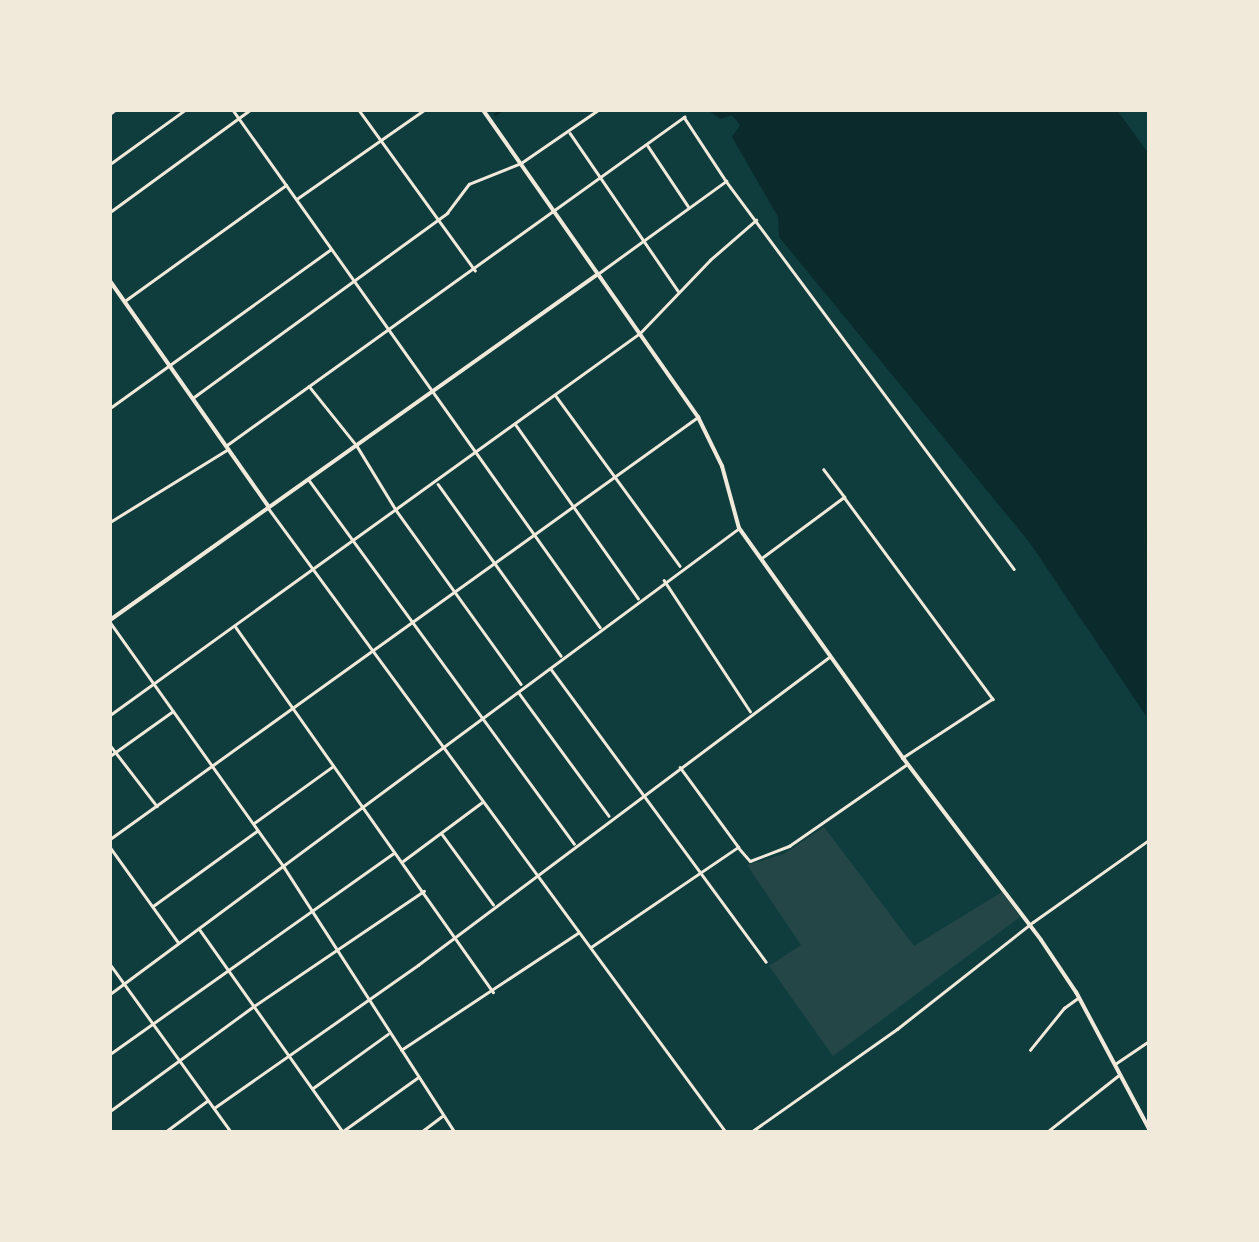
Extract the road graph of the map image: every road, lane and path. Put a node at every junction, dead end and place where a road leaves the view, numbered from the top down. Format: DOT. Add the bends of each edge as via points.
graph roads {
  1 [pos="116,110"];
  2 [pos="185,110"];
  3 [pos="233,110"];
  4 [pos="250,110"];
  5 [pos="359,110"];
  6 [pos="424,110"];
  7 [pos="483,110"];
  8 [pos="598,110"];
  9 [pos="679,110"];
  10 [pos="110,114"];
  11 [pos="684,117"];
  12 [pos="239,118"];
  13 [pos="568,131"];
  14 [pos="381,139"];
  15 [pos="646,144"];
  16 [pos="521,163"];
  17 [pos="110,164"];
  18 [pos="602,179"];
  19 [pos="726,182"];
  20 [pos="288,184"];
  21 [pos="298,198"];
  22 [pos="689,207"];
  23 [pos="110,212"];
  24 [pos="556,213"];
  25 [pos="438,218"];
  26 [pos="757,219"];
  27 [pos="644,240"];
  28 [pos="331,249"];
  29 [pos="475,270"];
  30 [pos="598,274"];
  31 [pos="356,279"];
  32 [pos="110,280"];
  33 [pos="679,292"];
  34 [pos="124,301"];
  35 [pos="392,330"];
  36 [pos="640,333"];
  37 [pos="168,363"];
  38 [pos="309,386"];
  39 [pos="432,391"];
  40 [pos="556,396"];
  41 [pos="193,398"];
  42 [pos="110,408"];
  43 [pos="698,418"];
  44 [pos="515,424"];
  45 [pos="357,446"];
  46 [pos="228,447"];
  47 [pos="475,452"];
  48 [pos="824,470"];
  49 [pos="616,478"];
  50 [pos="309,480"];
  51 [pos="436,481"];
  52 [pos="844,497"];
  53 [pos="268,507"];
  54 [pos="572,508"];
  55 [pos="396,510"];
  56 [pos="110,522"];
  57 [pos="739,528"];
  58 [pos="534,534"];
  59 [pos="355,540"];
  60 [pos="762,558"];
  61 [pos="492,564"];
  62 [pos="680,568"];
  63 [pos="1014,569"];
  64 [pos="314,570"];
  65 [pos="664,580"];
  66 [pos="454,590"];
  67 [pos="639,599"];
  68 [pos="414,620"];
  69 [pos="110,621"];
  70 [pos="234,625"];
  71 [pos="600,628"];
  72 [pos="373,650"];
  73 [pos="562,657"];
  74 [pos="830,657"];
  75 [pos="550,668"];
  76 [pos="157,685"];
  77 [pos="522,685"];
  78 [pos="519,692"];
  79 [pos="174,710"];
  80 [pos="293,710"];
  81 [pos="751,713"];
  82 [pos="110,715"];
  83 [pos="482,716"];
  84 [pos="110,745"];
  85 [pos="444,748"];
  86 [pos="116,752"];
  87 [pos="110,756"];
  88 [pos="903,758"];
  89 [pos="908,764"];
  90 [pos="334,766"];
  91 [pos="679,766"];
  92 [pos="213,767"];
  93 [pos="644,791"];
  94 [pos="482,802"];
  95 [pos="157,806"];
  96 [pos="364,808"];
  97 [pos="610,817"];
  98 [pos="253,824"];
  99 [pos="258,830"];
  100 [pos="441,833"];
  101 [pos="110,839"];
  102 [pos="1149,840"];
  103 [pos="575,845"];
  104 [pos="738,846"];
  105 [pos="110,847"];
  106 [pos="395,852"];
  107 [pos="402,862"];
  108 [pos="284,868"];
  109 [pos="702,874"];
  110 [pos="536,875"];
  111 [pos="425,890"];
  112 [pos="153,906"];
  113 [pos="494,906"];
  114 [pos="312,912"];
  115 [pos="1031,928"];
  116 [pos="199,929"];
  117 [pos="579,932"];
  118 [pos="456,935"];
  119 [pos="179,944"];
  120 [pos="590,947"];
  121 [pos="336,950"];
  122 [pos="766,962"];
  123 [pos="110,964"];
  124 [pos="228,969"];
  125 [pos="125,983"];
  126 [pos="492,992"];
  127 [pos="110,994"];
  128 [pos="366,998"];
  129 [pos="1079,998"];
  130 [pos="254,1006"];
  131 [pos="152,1024"];
  132 [pos="389,1033"];
  133 [pos="1149,1041"];
  134 [pos="400,1050"];
  135 [pos="1030,1050"];
  136 [pos="110,1054"];
  137 [pos="291,1057"];
  138 [pos="181,1059"];
  139 [pos="1114,1065"];
  140 [pos="1119,1075"];
  141 [pos="418,1077"];
  142 [pos="313,1088"];
  143 [pos="208,1100"];
  144 [pos="214,1108"];
  145 [pos="110,1111"];
  146 [pos="444,1116"];
  147 [pos="1149,1129"];
  148 [pos="166,1132"];
  149 [pos="231,1132"];
  150 [pos="343,1132"];
  151 [pos="420,1132"];
  152 [pos="454,1132"];
  153 [pos="726,1132"];
  154 [pos="751,1132"];
  155 [pos="1047,1132"];
  1 -- 10 [label="street"];
  2 -- 17 [label="street"];
  3 -- 12 [label="street"];
  4 -- 12 [label="street"];
  5 -- 14 [label="street"];
  6 -- 14 [label="street"];
  7 -- 16 [label="street"];
  8 -- 13 [label="street"];
  9 -- 11 [label="street"];
  11 -- 15 [label="street"];
  11 -- 19 [label="street"];
  12 -- 20 [label="street"];
  12 -- 23 [label="street"];
  13 -- 16 [label="street"];
  13 -- 18 [label="street"];
  14 -- 21 [label="street"];
  14 -- 25 [label="street"];
  15 -- 18 [label="street"];
  15 -- 22 [label="street"];
  16 -- 24 [label="street"];
  16 -- 25 [label="street" via="469,184"];
  18 -- 24 [label="street"];
  18 -- 27 [label="street"];
  19 -- 22 [label="street"];
  19 -- 26 [label="street"];
  20 -- 21 [label="street"];
  20 -- 34 [label="street"];
  21 -- 28 [label="street"];
  22 -- 27 [label="street"];
  24 -- 29 [label="street"];
  24 -- 30 [label="street"];
  25 -- 29 [label="street"];
  25 -- 31 [label="street"];
  26 -- 33 [label="street"];
  26 -- 63 [label="street"];
  27 -- 30 [label="street"];
  27 -- 33 [label="street"];
  28 -- 31 [label="street"];
  28 -- 37 [label="street"];
  29 -- 35 [label="street"];
  30 -- 36 [label="street"];
  30 -- 39 [label="street"];
  31 -- 35 [label="street"];
  31 -- 41 [label="street"];
  32 -- 34 [label="street"];
  33 -- 36 [label="street"];
  34 -- 37 [label="street"];
  35 -- 38 [label="street"];
  35 -- 39 [label="street"];
  36 -- 40 [label="street"];
  36 -- 43 [label="street"];
  37 -- 41 [label="street"];
  37 -- 42 [label="street"];
  38 -- 45 [label="street"];
  38 -- 46 [label="street"];
  39 -- 45 [label="street"];
  39 -- 47 [label="street"];
  40 -- 44 [label="street"];
  40 -- 49 [label="street"];
  41 -- 46 [label="street"];
  43 -- 49 [label="street"];
  43 -- 57 [label="street" via="722,466"];
  44 -- 47 [label="street"];
  44 -- 54 [label="street"];
  45 -- 50 [label="street"];
  45 -- 55 [label="street"];
  46 -- 53 [label="street"];
  46 -- 56 [label="street"];
  47 -- 51 [label="street"];
  47 -- 58 [label="street"];
  48 -- 52 [label="street"];
  49 -- 54 [label="street"];
  49 -- 62 [label="street"];
  50 -- 53 [label="street"];
  50 -- 59 [label="street"];
  51 -- 55 [label="street"];
  51 -- 61 [label="street"];
  52 -- 60 [label="street"];
  52 -- 88 [label="street" via="993,699"];
  53 -- 64 [label="street"];
  53 -- 69 [label="street"];
  54 -- 58 [label="street"];
  54 -- 67 [label="street"];
  55 -- 59 [label="street"];
  55 -- 66 [label="street"];
  57 -- 60 [label="street"];
  57 -- 62 [label="street"];
  58 -- 61 [label="street"];
  58 -- 71 [label="street"];
  59 -- 64 [label="street"];
  59 -- 68 [label="street"];
  60 -- 74 [label="street"];
  61 -- 66 [label="street"];
  61 -- 73 [label="street"];
  62 -- 65 [label="street"];
  64 -- 70 [label="street"];
  64 -- 72 [label="street"];
  65 -- 67 [label="street"];
  65 -- 81 [label="street"];
  66 -- 68 [label="street"];
  66 -- 77 [label="street"];
  67 -- 71 [label="street"];
  68 -- 72 [label="street"];
  68 -- 83 [label="street"];
  69 -- 76 [label="street"];
  70 -- 76 [label="street"];
  70 -- 80 [label="street"];
  71 -- 73 [label="street"];
  72 -- 80 [label="street"];
  72 -- 85 [label="street"];
  73 -- 75 [label="street"];
  74 -- 81 [label="street"];
  74 -- 88 [label="street"];
  75 -- 77 [label="street"];
  75 -- 93 [label="street"];
  76 -- 79 [label="street"];
  76 -- 82 [label="street"];
  77 -- 78 [label="street"];
  78 -- 83 [label="street"];
  78 -- 97 [label="street"];
  79 -- 86 [label="street"];
  79 -- 92 [label="street"];
  80 -- 90 [label="street"];
  80 -- 92 [label="street"];
  81 -- 91 [label="street"];
  83 -- 85 [label="street"];
  83 -- 103 [label="street"];
  84 -- 86 [label="street"];
  85 -- 94 [label="street"];
  85 -- 96 [label="street"];
  86 -- 87 [label="street"];
  86 -- 95 [label="street"];
  88 -- 89 [label="street"];
  89 -- 104 [label="street" via="789,846 750,862"];
  89 -- 115 [label="street"];
  90 -- 96 [label="street"];
  90 -- 98 [label="street"];
  91 -- 93 [label="street"];
  91 -- 104 [label="street"];
  92 -- 95 [label="street"];
  92 -- 98 [label="street"];
  93 -- 97 [label="street"];
  93 -- 109 [label="street"];
  94 -- 100 [label="street"];
  94 -- 110 [label="street"];
  95 -- 101 [label="street"];
  96 -- 106 [label="street"];
  96 -- 108 [label="street"];
  97 -- 103 [label="street"];
  98 -- 99 [label="street"];
  99 -- 108 [label="street"];
  99 -- 112 [label="street"];
  100 -- 107 [label="street"];
  100 -- 113 [label="street"];
  102 -- 115 [label="street"];
  103 -- 110 [label="street"];
  104 -- 109 [label="street"];
  105 -- 112 [label="street"];
  106 -- 107 [label="street"];
  106 -- 114 [label="street"];
  107 -- 111 [label="street"];
  108 -- 114 [label="street"];
  108 -- 116 [label="street"];
  109 -- 120 [label="street"];
  109 -- 122 [label="street"];
  110 -- 113 [label="street"];
  110 -- 117 [label="street"];
  111 -- 118 [label="street"];
  111 -- 121 [label="street"];
  112 -- 119 [label="street"];
  113 -- 118 [label="street"];
  114 -- 121 [label="street"];
  114 -- 124 [label="street"];
  115 -- 129 [label="street"];
  115 -- 154 [label="street"];
  116 -- 119 [label="street"];
  116 -- 124 [label="street"];
  117 -- 120 [label="street"];
  117 -- 126 [label="street"];
  118 -- 126 [label="street"];
  118 -- 128 [label="street"];
  119 -- 125 [label="street"];
  120 -- 153 [label="street"];
  121 -- 128 [label="street"];
  121 -- 130 [label="street"];
  123 -- 125 [label="street"];
  124 -- 130 [label="street"];
  124 -- 131 [label="street"];
  125 -- 127 [label="street"];
  125 -- 131 [label="street"];
  126 -- 134 [label="street"];
  128 -- 132 [label="street"];
  128 -- 137 [label="street"];
  129 -- 135 [label="street"];
  129 -- 139 [label="street"];
  130 -- 137 [label="street"];
  130 -- 138 [label="street"];
  131 -- 136 [label="street"];
  131 -- 138 [label="street"];
  132 -- 134 [label="street"];
  132 -- 142 [label="street"];
  133 -- 139 [label="street"];
  134 -- 141 [label="street"];
  137 -- 142 [label="street"];
  137 -- 144 [label="street"];
  138 -- 143 [label="street"];
  138 -- 145 [label="street"];
  139 -- 140 [label="street"];
  140 -- 147 [label="street"];
  140 -- 155 [label="street"];
  141 -- 146 [label="street"];
  141 -- 150 [label="street"];
  142 -- 150 [label="street"];
  143 -- 144 [label="street"];
  143 -- 148 [label="street"];
  144 -- 149 [label="street"];
  146 -- 151 [label="street"];
  146 -- 152 [label="street"];
}
